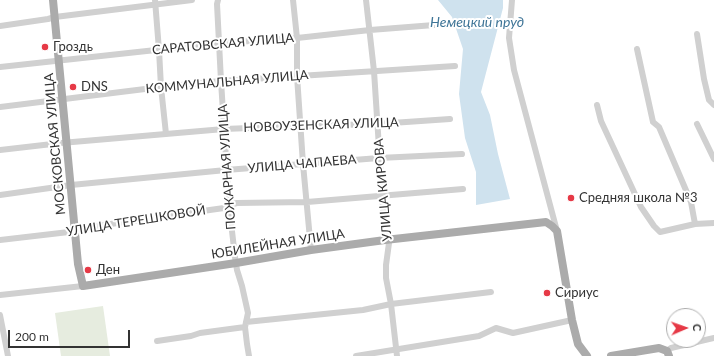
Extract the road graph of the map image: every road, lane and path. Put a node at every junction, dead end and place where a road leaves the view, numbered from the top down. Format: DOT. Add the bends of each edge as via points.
graph roads {
  1 [pos="53,0"];
  2 [pos="192,0"];
  3 [pos="218,0"];
  4 [pos="293,0"];
  5 [pos="366,0"];
  6 [pos="512,0"];
  7 [pos="155,3"];
  8 [pos="55,17"];
  9 [pos="447,24"];
  10 [pos="0,26"];
  11 [pos="370,30"];
  12 [pos="697,34"];
  13 [pos="297,38"];
  14 [pos="220,43"];
  15 [pos="637,49"];
  16 [pos="159,50"];
  17 [pos="60,60"];
  18 [pos="455,66"];
  19 [pos="0,67"];
  20 [pos="374,71"];
  21 [pos="297,76"];
  22 [pos="221,81"];
  23 [pos="160,87"];
  24 [pos="63,98"];
  25 [pos="714,105"];
  26 [pos="597,106"];
  27 [pos="0,107"];
  28 [pos="450,119"];
  29 [pos="377,124"];
  30 [pos="697,124"];
  31 [pos="301,126"];
  32 [pos="224,129"];
  33 [pos="166,134"];
  34 [pos="66,143"];
  35 [pos="0,150"];
  36 [pos="462,154"];
  37 [pos="379,158"];
  38 [pos="714,159"];
  39 [pos="303,164"];
  40 [pos="226,170"];
  41 [pos="70,185"];
  42 [pos="463,189"];
  43 [pos="0,195"];
  44 [pos="382,196"];
  45 [pos="307,202"];
  46 [pos="229,206"];
  47 [pos="714,223"];
  48 [pos="695,224"];
  49 [pos="75,229"];
  50 [pos="557,231"];
  51 [pos="0,240"];
  52 [pos="385,240"];
  53 [pos="311,250"];
  54 [pos="236,263"];
  55 [pos="83,286"];
  56 [pos="491,292"];
  57 [pos="0,295"];
  58 [pos="391,304"];
  59 [pos="0,315"];
  60 [pos="572,320"];
  61 [pos="246,324"];
  62 [pos="714,338"];
  63 [pos="157,341"];
  64 [pos="396,353"];
  65 [pos="668,353"];
  66 [pos="8,356"];
  67 [pos="249,356"];
  68 [pos="356,356"];
  69 [pos="587,356"];
  70 [pos="611,356"];
  1 -- 8 [label="main road, МОСКОВСКАЯ УЛИЦА"];
  2 -- 7 [label="street"];
  3 -- 14 [label="street, ПОЖАРНАЯ УЛИЦА"];
  4 -- 13 [label="street"];
  5 -- 11 [label="street, УЛИЦА КИРОВА"];
  6 -- 50 [label="street" via="509,38 514,70"];
  7 -- 8 [label="street"];
  7 -- 16 [label="street"];
  8 -- 10 [label="street"];
  8 -- 17 [label="main road, МОСКОВСКАЯ УЛИЦА"];
  9 -- 11 [label="street, САРАТОВСКАЯ УЛИЦА"];
  11 -- 13 [label="street, САРАТОВСКАЯ УЛИЦА"];
  11 -- 20 [label="street, УЛИЦА КИРОВА"];
  12 -- 25 [label="street" via="709,100"];
  13 -- 14 [label="street, САРАТОВСКАЯ УЛИЦА"];
  13 -- 21 [label="street"];
  14 -- 16 [label="street, САРАТОВСКАЯ УЛИЦА"];
  14 -- 22 [label="street, ПОЖАРНАЯ УЛИЦА"];
  15 -- 48 [label="street" via="654,122 659,127 691,202"];
  16 -- 17 [label="street, САРАТОВСКАЯ УЛИЦА"];
  16 -- 23 [label="street"];
  17 -- 19 [label="street, САРАТОВСКАЯ УЛИЦА"];
  17 -- 24 [label="main road, МОСКОВСКАЯ УЛИЦА"];
  18 -- 20 [label="street, КОММУНАЛЬНАЯ УЛИЦА"];
  20 -- 21 [label="street, КОММУНАЛЬНАЯ УЛИЦА"];
  20 -- 29 [label="street, УЛИЦА КИРОВА"];
  21 -- 22 [label="street, КОММУНАЛЬНАЯ УЛИЦА"];
  21 -- 31 [label="street"];
  22 -- 23 [label="street, КОММУНАЛЬНАЯ УЛИЦА"];
  22 -- 32 [label="street, ПОЖАРНАЯ УЛИЦА"];
  23 -- 24 [label="street, КОММУНАЛЬНАЯ УЛИЦА"];
  23 -- 33 [label="street"];
  24 -- 27 [label="street, КОММУНАЛЬНАЯ УЛИЦА"];
  24 -- 34 [label="main road, МОСКОВСКАЯ УЛИЦА"];
  26 -- 48 [label="street" via="601,121 641,207 654,226 660,232"];
  28 -- 29 [label="street, НОВОУЗЕНСКАЯ УЛИЦА"];
  29 -- 31 [label="street, НОВОУЗЕНСКАЯ УЛИЦА"];
  29 -- 37 [label="street, УЛИЦА КИРОВА"];
  30 -- 38 [label="street"];
  31 -- 32 [label="street, НОВОУЗЕНСКАЯ УЛИЦА"];
  31 -- 39 [label="street"];
  32 -- 33 [label="street, НОВОУЗЕНСКАЯ УЛИЦА"];
  32 -- 40 [label="street, ПОЖАРНАЯ УЛИЦА"];
  33 -- 34 [label="street, НОВОУЗЕНСКАЯ УЛИЦА"];
  34 -- 35 [label="street, НОВОУЗЕНСКАЯ УЛИЦА"];
  34 -- 41 [label="main road, МОСКОВСКАЯ УЛИЦА"];
  36 -- 37 [label="street, УЛИЦА ЧАПАЕВА"];
  37 -- 39 [label="street, УЛИЦА ЧАПАЕВА"];
  37 -- 44 [label="street, УЛИЦА КИРОВА"];
  39 -- 40 [label="street, УЛИЦА ЧАПАЕВА"];
  39 -- 45 [label="street"];
  40 -- 41 [label="street, УЛИЦА ЧАПАЕВА"];
  40 -- 46 [label="street, ПОЖАРНАЯ УЛИЦА"];
  41 -- 43 [label="street, УЛИЦА ЧАПАЕВА"];
  41 -- 49 [label="main road, МОСКОВСКАЯ УЛИЦА"];
  42 -- 44 [label="street, УЛИЦА ТЕРЕШКОВОЙ"];
  44 -- 45 [label="street, УЛИЦА ТЕРЕШКОВОЙ"];
  44 -- 52 [label="street, УЛИЦА КИРОВА"];
  45 -- 46 [label="street, УЛИЦА ТЕРЕШКОВОЙ"];
  45 -- 53 [label="street"];
  46 -- 49 [label="street, УЛИЦА ТЕРЕШКОВОЙ"];
  46 -- 54 [label="street, ПОЖАРНАЯ УЛИЦА"];
  47 -- 48 [label="street"];
  49 -- 51 [label="street, УЛИЦА ТЕРЕШКОВОЙ" via="69,232"];
  49 -- 55 [label="main road, МОСКОВСКАЯ УЛИЦА"];
  50 -- 52 [label="main road, ЮБИЛЕЙНАЯ УЛИЦА" via="546,222"];
  50 -- 60 [label="main road"];
  52 -- 53 [label="main road, ЮБИЛЕЙНАЯ УЛИЦА"];
  52 -- 58 [label="street, УЛИЦА КИРОВА" via="389,243 386,278"];
  53 -- 54 [label="main road, ЮБИЛЕЙНАЯ УЛИЦА"];
  54 -- 55 [label="main road, ЮБИЛЕЙНАЯ УЛИЦА"];
  54 -- 61 [label="street, ПОЖАРНАЯ УЛИЦА" via="248,313"];
  55 -- 57 [label="street, ЮБИЛЕЙНАЯ УЛИЦА"];
  56 -- 58 [label="street"];
  58 -- 61 [label="street" via="363,310"];
  58 -- 64 [label="street, УЛИЦА КИРОВА"];
  59 -- 66 [label="street"];
  60 -- 64 [label="street" via="513,333 496,328 479,336"];
  60 -- 69 [label="main road" via="578,344"];
  61 -- 63 [label="street"];
  61 -- 67 [label="street, ПОЖАРНАЯ УЛИЦА"];
  62 -- 65 [label="street" via="671,348"];
  64 -- 68 [label="street"];
  65 -- 70 [label="main road" via="659,348"];
}
